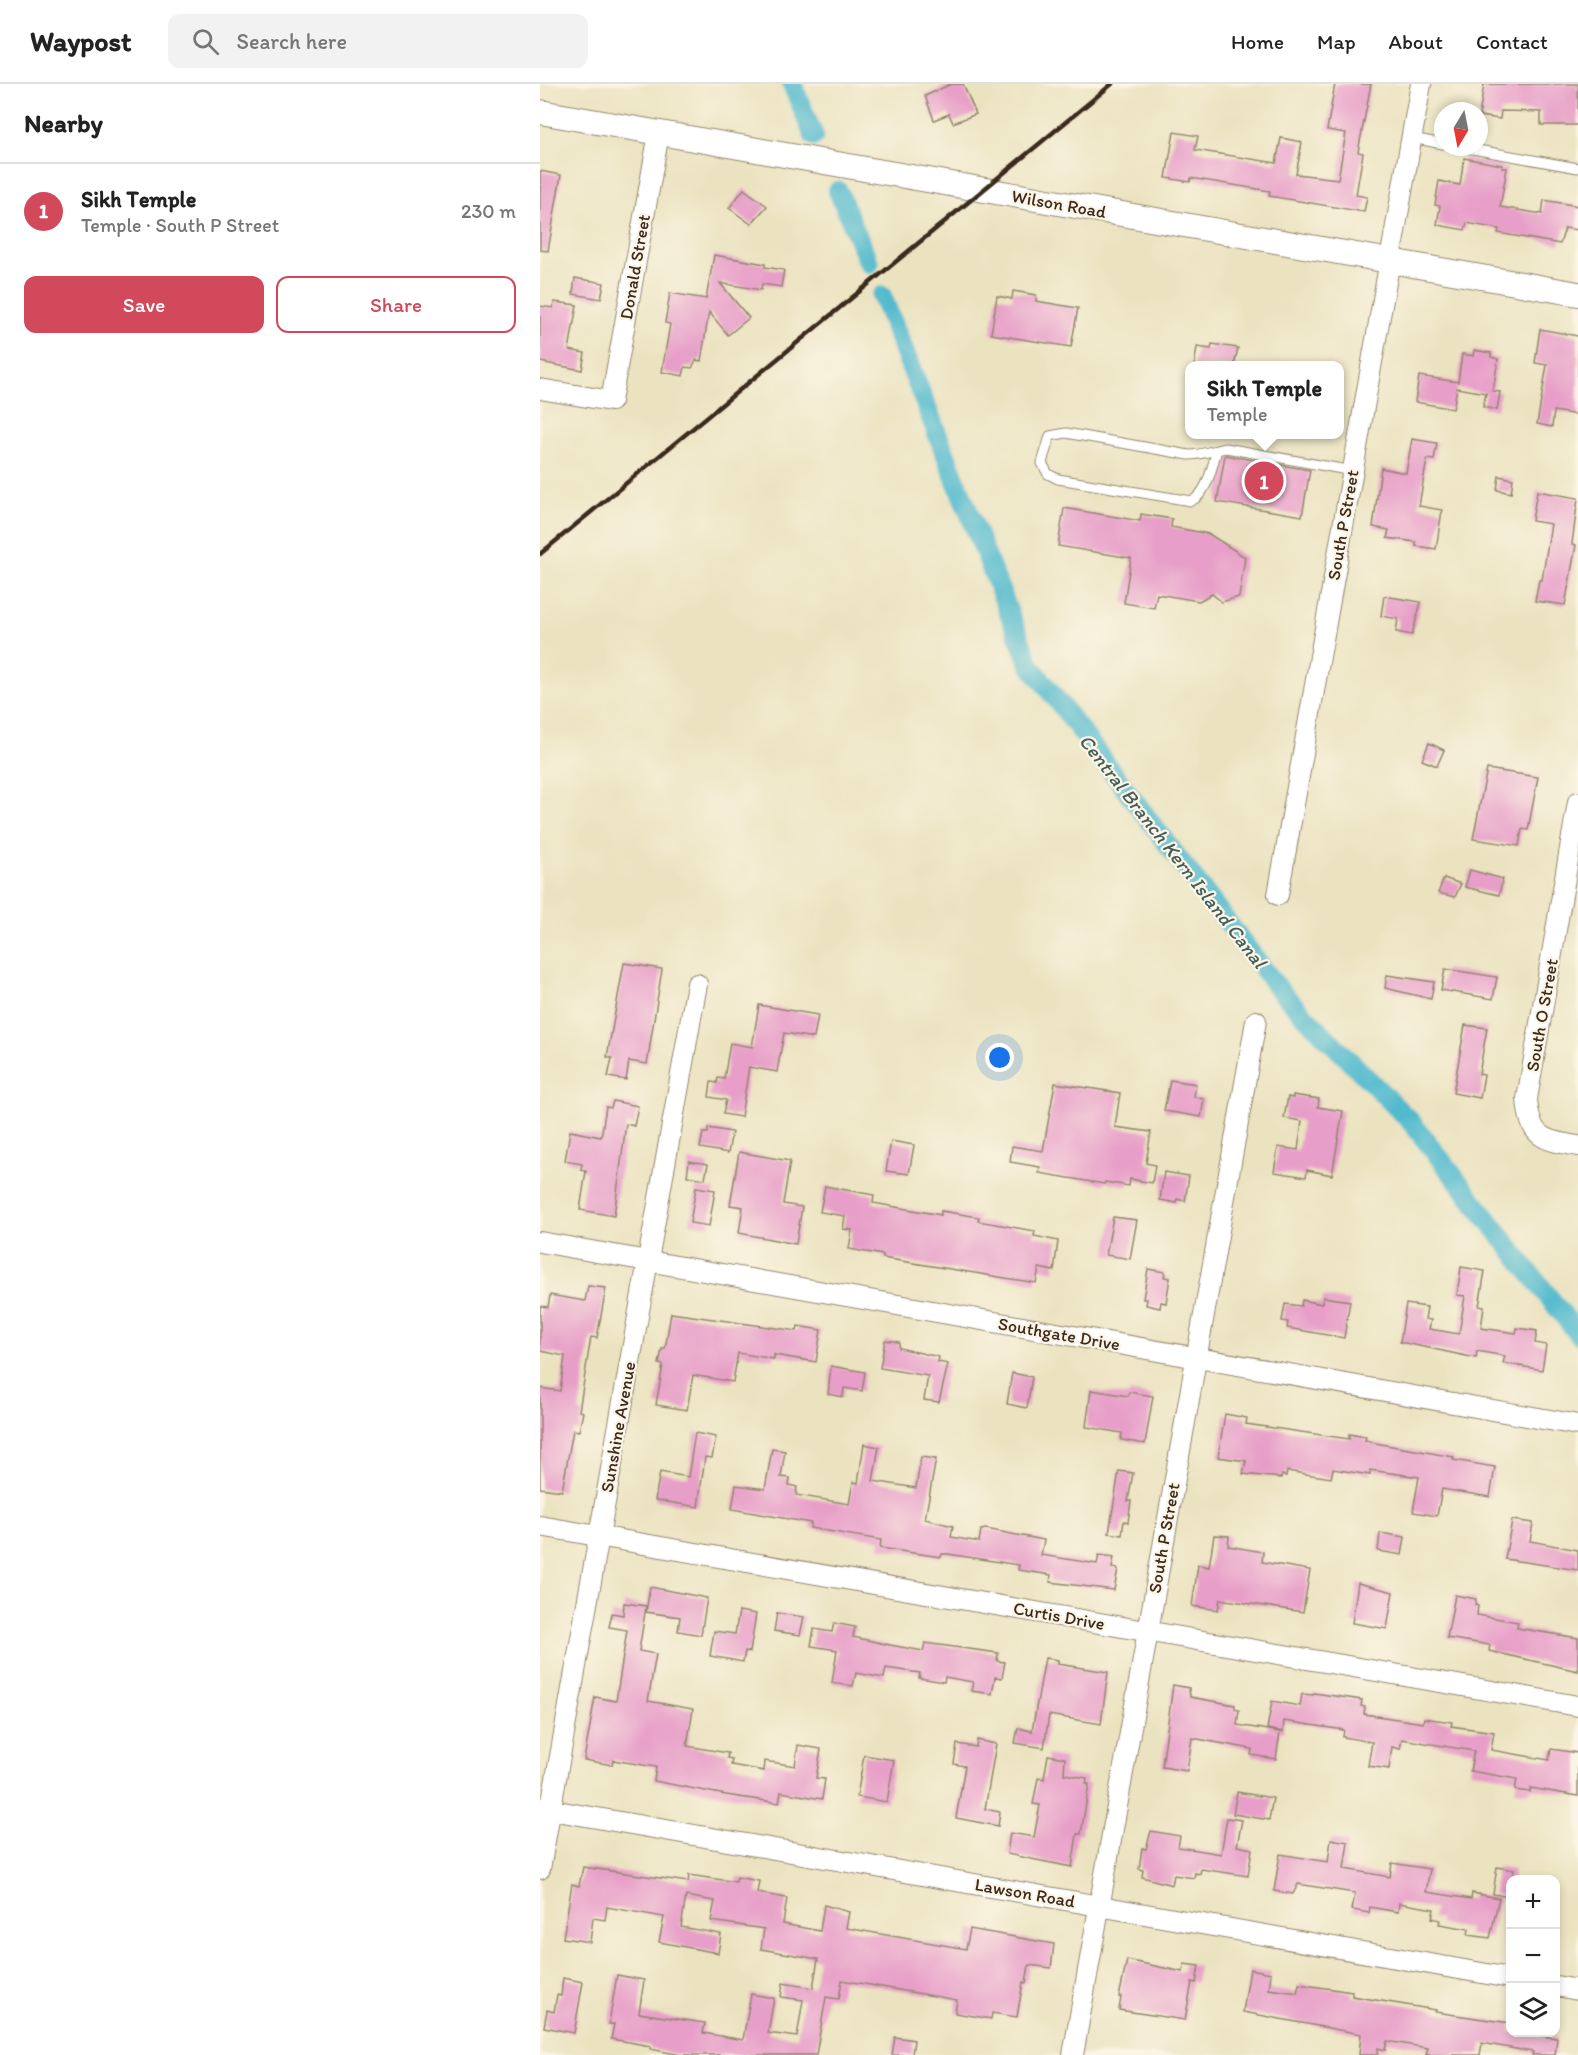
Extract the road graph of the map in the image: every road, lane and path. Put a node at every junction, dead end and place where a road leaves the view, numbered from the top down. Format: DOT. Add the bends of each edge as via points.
graph roads {
  1 [pos="1421,84"];
  2 [pos="540,112"];
  3 [pos="659,133"];
  4 [pos="1412,138"];
  5 [pos="1434,142"];
  6 [pos="1488,152"];
  7 [pos="1578,168"];
  8 [pos="1390,261"];
  9 [pos="1578,294"];
  10 [pos="540,389"];
  11 [pos="1217,450"];
  12 [pos="1353,471"];
  13 [pos="1578,802"];
  14 [pos="1278,895"];
  15 [pos="697,984"];
  16 [pos="1256,1021"];
  17 [pos="1578,1146"];
  18 [pos="540,1242"];
  19 [pos="647,1261"];
  20 [pos="1196,1358"];
  21 [pos="1578,1425"];
  22 [pos="540,1526"];
  23 [pos="599,1536"];
  24 [pos="1148,1632"];
  25 [pos="1578,1706"];
  26 [pos="545,1809"];
  27 [pos="540,1869"];
  28 [pos="1099,1906"];
  29 [pos="1506,1977"];
  30 [pos="1560,1987"];
  31 [pos="1578,1990"];
  32 [pos="1073,2055"];
  1 -- 4 [label="street, South P Street"];
  2 -- 3 [label="street, Wilson Road"];
  3 -- 8 [label="street, Wilson Road"];
  3 -- 10 [label="street, Donald Street" via="612,401"];
  4 -- 5 [label="lane"];
  4 -- 8 [label="street, South P Street"];
  6 -- 7 [label="lane"];
  8 -- 9 [label="street, Wilson Road"];
  8 -- 12 [label="street, South P Street"];
  11 -- 11 [label="lane" via="1189,455 1056,433 1050,436 1042,463 1048,474 1058,478 1191,501 1206,483"];
  11 -- 12 [label="lane" via="1242,450"];
  12 -- 14 [label="street, South P Street"];
  13 -- 17 [label="street, South O Street" via="1527,1099 1529,1121 1538,1135 1552,1142"];
  15 -- 19 [label="street, Sunshine Avenue"];
  16 -- 20 [label="street, South P Street"];
  18 -- 19 [label="street, Southgate Drive"];
  19 -- 20 [label="street, Southgate Drive"];
  19 -- 23 [label="street, Sunshine Avenue"];
  20 -- 21 [label="street, Southgate Drive"];
  20 -- 24 [label="street, South P Street"];
  22 -- 23 [label="street, Curtis Drive"];
  23 -- 24 [label="street, Curtis Drive"];
  23 -- 26 [label="street, Sunshine Avenue"];
  24 -- 25 [label="street, Curtis Drive"];
  24 -- 28 [label="street, South P Street"];
  26 -- 27 [label="street, Sunshine Avenue"];
  26 -- 28 [label="street, Lawson Road"];
  28 -- 29 [label="street, Lawson Road"];
  28 -- 32 [label="street, South P Street"];
  30 -- 31 [label="street"];
}
